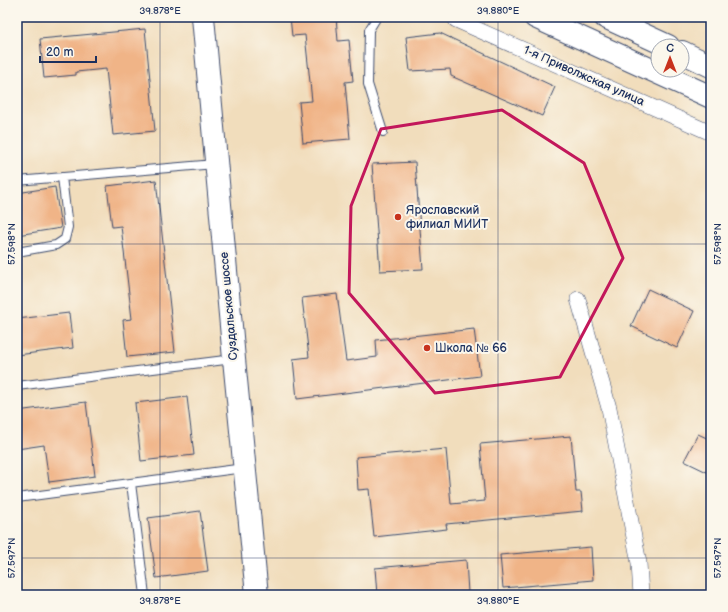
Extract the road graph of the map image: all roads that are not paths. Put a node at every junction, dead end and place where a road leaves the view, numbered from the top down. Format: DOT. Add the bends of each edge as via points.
graph roads {
  1 [pos="203,17"];
  2 [pos="377,17"];
  3 [pos="535,17"];
  4 [pos="605,17"];
  5 [pos="452,18"];
  6 [pos="651,38"];
  7 [pos="690,56"];
  8 [pos="711,66"];
  9 [pos="711,97"];
  10 [pos="383,132"];
  11 [pos="711,133"];
  12 [pos="216,164"];
  13 [pos="62,177"];
  14 [pos="17,181"];
  15 [pos="17,252"];
  16 [pos="578,299"];
  17 [pos="234,359"];
  18 [pos="17,386"];
  19 [pos="244,468"];
  20 [pos="131,483"];
  21 [pos="17,498"];
  22 [pos="145,595"];
  23 [pos="257,595"];
  24 [pos="641,595"];
  1 -- 12 [label="main road, Суздальское шоссе"];
  2 -- 10 [label="lane" via="369,30 368,84"];
  3 -- 9 [label="main road"];
  4 -- 6 [label="main road"];
  5 -- 11 [label="street, 1-я Приволжская улица"];
  7 -- 8 [label="main road"];
  12 -- 13 [label="lane"];
  12 -- 17 [label="main road, Суздальское шоссе"];
  13 -- 14 [label="lane"];
  13 -- 15 [label="lane" via="68,227 65,239 56,245"];
  16 -- 24 [label="street" via="609,408 639,563"];
  17 -- 18 [label="lane"];
  17 -- 19 [label="main road, Суздальское шоссе"];
  19 -- 20 [label="lane"];
  19 -- 23 [label="main road, Суздальское шоссе"];
  20 -- 21 [label="lane"];
  20 -- 22 [label="lane"];
}
